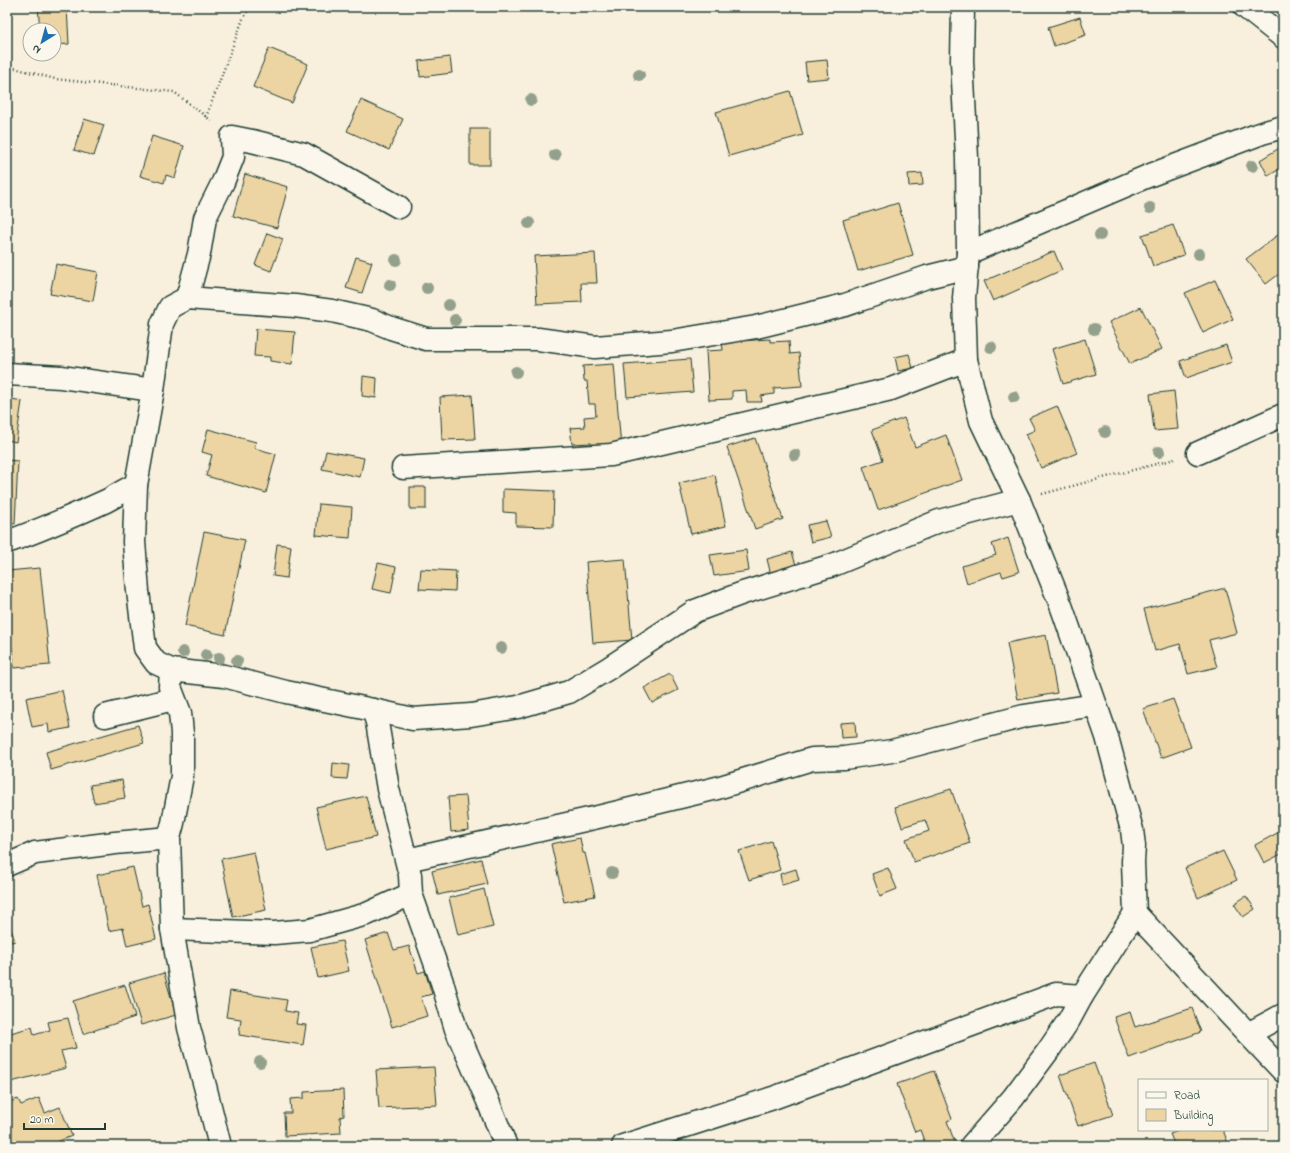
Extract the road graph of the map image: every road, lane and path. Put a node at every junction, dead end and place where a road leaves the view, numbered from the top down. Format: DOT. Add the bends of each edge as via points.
graph roads {
  1 [pos="250,7"];
  2 [pos="963,7"];
  3 [pos="1245,7"];
  4 [pos="1283,37"];
  5 [pos="7,66"];
  6 [pos="206,117"];
  7 [pos="1283,127"];
  8 [pos="232,137"];
  9 [pos="398,207"];
  10 [pos="968,260"];
  11 [pos="187,298"];
  12 [pos="966,360"];
  13 [pos="7,374"];
  14 [pos="153,390"];
  15 [pos="1283,415"];
  16 [pos="1198,453"];
  17 [pos="403,468"];
  18 [pos="136,485"];
  19 [pos="1019,500"];
  20 [pos="7,542"];
  21 [pos="171,670"];
  22 [pos="173,699"];
  23 [pos="1095,705"];
  24 [pos="373,710"];
  25 [pos="105,716"];
  26 [pos="169,838"];
  27 [pos="406,860"];
  28 [pos="7,865"];
  29 [pos="411,894"];
  30 [pos="1135,913"];
  31 [pos="172,929"];
  32 [pos="1082,996"];
  33 [pos="1283,1015"];
  34 [pos="1248,1034"];
  35 [pos="1283,1071"];
  36 [pos="220,1146"];
  37 [pos="506,1146"];
  38 [pos="623,1146"];
  39 [pos="971,1146"];
  1 -- 6 [label="path" via="243,19"];
  2 -- 10 [label="street" via="962,61 967,158"];
  3 -- 4 [label="street"];
  5 -- 6 [label="path" via="55,79 174,92"];
  6 -- 8 [label="path"];
  7 -- 10 [label="street" via="1148,176"];
  8 -- 9 [label="street" via="304,154"];
  8 -- 11 [label="street" via="233,157 205,218 199,254"];
  10 -- 11 [label="street" via="845,305 756,327 672,342 595,347 538,340 426,340 372,320 332,311"];
  10 -- 12 [label="street" via="964,298"];
  11 -- 14 [label="street" via="170,307 162,324"];
  12 -- 17 [label="street" via="891,389 611,455"];
  12 -- 19 [label="street" via="981,421"];
  13 -- 14 [label="street" via="61,377"];
  14 -- 18 [label="street"];
  15 -- 16 [label="street"];
  16 -- 19 [label="path"];
  18 -- 20 [label="street" via="50,526"];
  18 -- 21 [label="street" via="135,549 145,648 156,663"];
  19 -- 23 [label="street" via="1062,608"];
  19 -- 24 [label="street" via="939,521 833,565 695,611 569,692 518,708 471,715 413,719"];
  21 -- 22 [label="street" via="170,687"];
  21 -- 24 [label="street" via="224,676"];
  22 -- 25 [label="street"];
  22 -- 26 [label="street" via="180,713 182,776"];
  23 -- 27 [label="street" via="1024,716 892,750 812,760 717,788"];
  23 -- 30 [label="street" via="1132,830"];
  24 -- 27 [label="street" via="388,789"];
  26 -- 28 [label="street" via="35,853"];
  26 -- 31 [label="street"];
  27 -- 29 [label="street"];
  29 -- 31 [label="street" via="367,914 310,930 274,933"];
  29 -- 37 [label="street" via="456,1029"];
  30 -- 32 [label="street"];
  30 -- 34 [label="street"];
  31 -- 36 [label="street" via="189,1028"];
  32 -- 38 [label="street" via="1056,994 773,1098"];
  32 -- 39 [label="street" via="1048,1051 1013,1098"];
  33 -- 34 [label="street"];
  34 -- 35 [label="street"];
}
